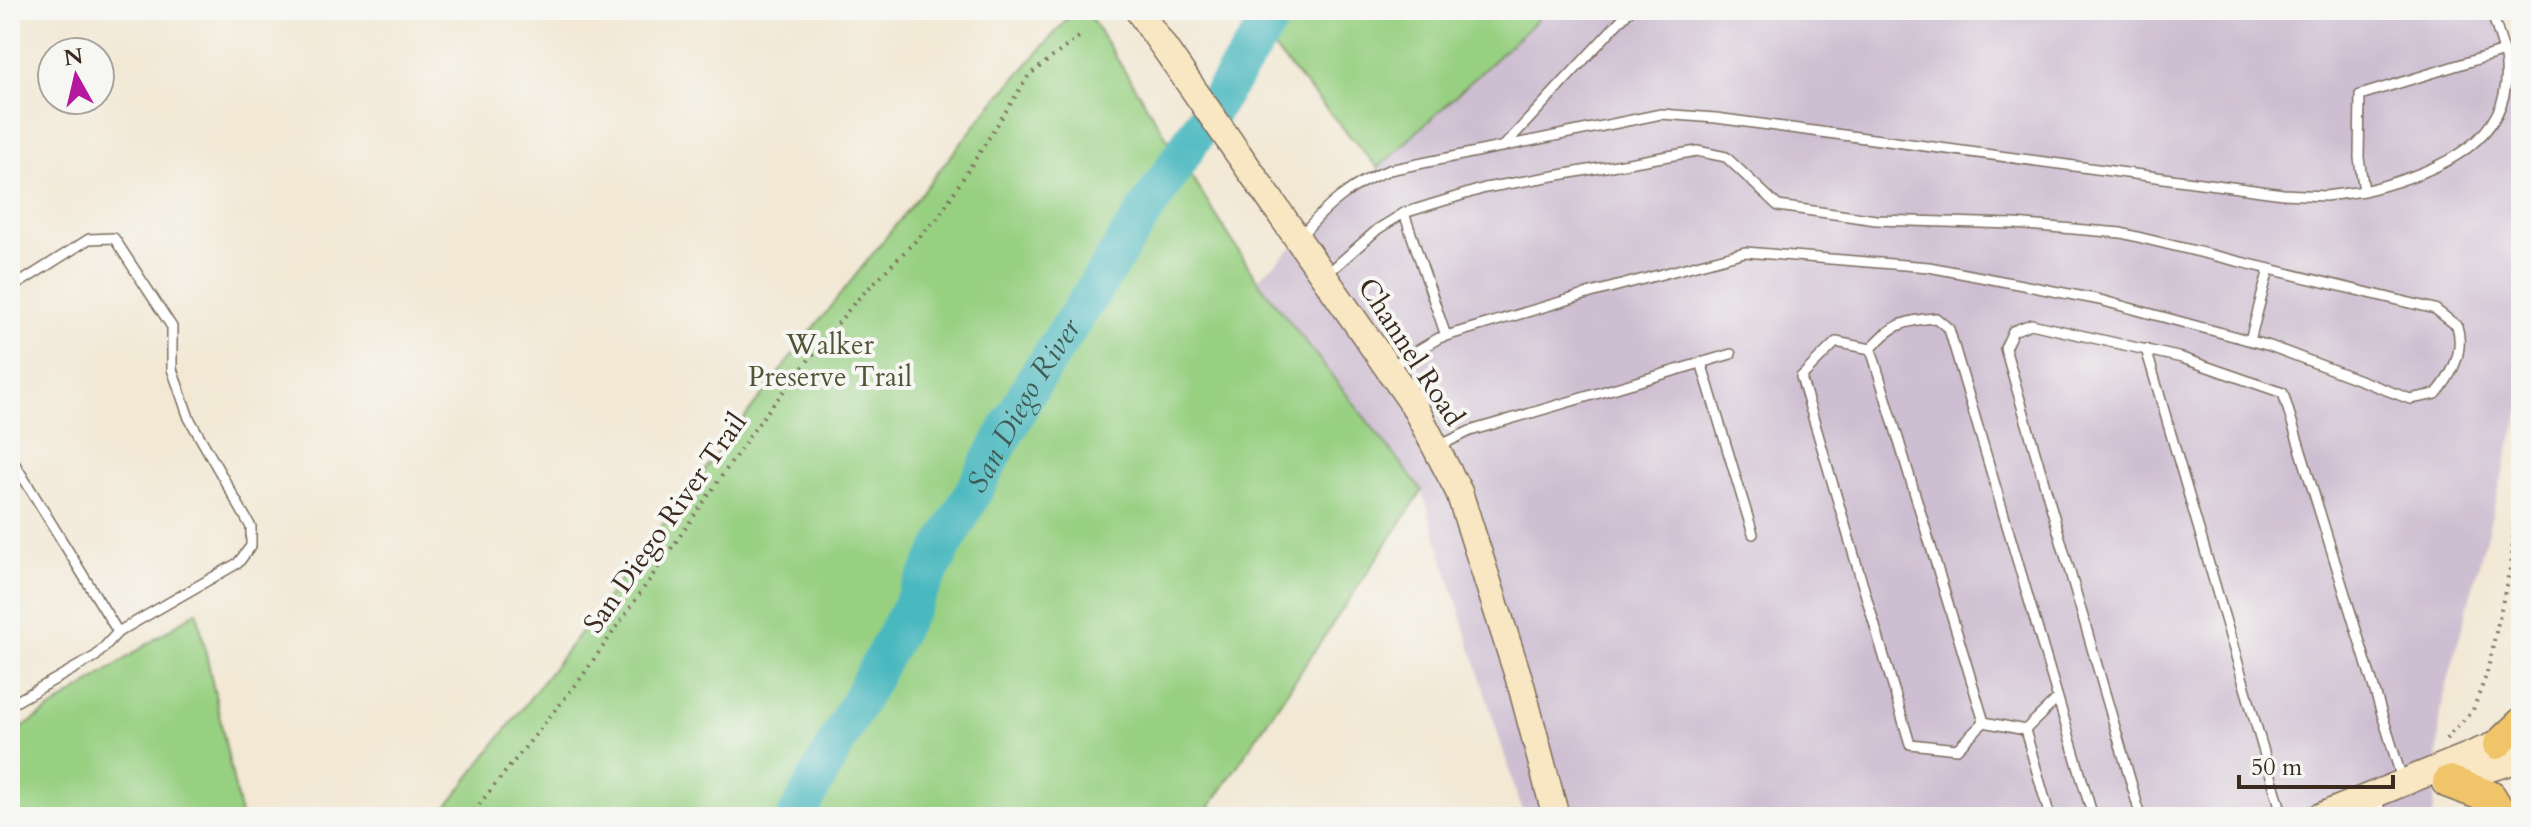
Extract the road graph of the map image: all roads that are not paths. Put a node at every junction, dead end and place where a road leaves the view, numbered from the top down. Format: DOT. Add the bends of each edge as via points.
graph roads {
  1 [pos="1138,10"];
  2 [pos="1630,10"];
  3 [pos="2491,10"];
  4 [pos="2504,51"];
  5 [pos="1503,147"];
  6 [pos="2364,191"];
  7 [pos="1404,213"];
  8 [pos="1297,241"];
  9 [pos="2269,269"];
  10 [pos="1323,277"];
  11 [pos="10,289"];
  12 [pos="1446,336"];
  13 [pos="2250,340"];
  14 [pos="1871,349"];
  15 [pos="2146,349"];
  16 [pos="1731,354"];
  17 [pos="1701,362"];
  18 [pos="1387,368"];
  19 [pos="1436,448"];
  20 [pos="10,456"];
  21 [pos="1753,534"];
  22 [pos="118,632"];
  23 [pos="2058,698"];
  24 [pos="10,705"];
  25 [pos="1984,722"];
  26 [pos="2521,722"];
  27 [pos="2025,730"];
  28 [pos="2513,746"];
  29 [pos="2403,782"];
  30 [pos="2449,782"];
  31 [pos="2379,806"];
  32 [pos="1556,817"];
  33 [pos="2050,817"];
  34 [pos="2093,817"];
  35 [pos="2141,817"];
  36 [pos="2283,817"];
  37 [pos="2319,817"];
  38 [pos="2502,817"];
  1 -- 8 [label="main road, Channel Road"];
  2 -- 5 [label="lane"];
  3 -- 4 [label="lane"];
  4 -- 6 [label="lane" via="2505,101 2489,128 2435,167"];
  4 -- 6 [label="lane" via="2360,95"];
  5 -- 6 [label="lane" via="1681,113 2283,194"];
  5 -- 8 [label="lane" via="1420,161 1368,177 1326,207"];
  7 -- 9 [label="lane" via="1485,188 1697,151 1726,157 1778,206 1876,220 2121,233"];
  7 -- 10 [label="lane"];
  7 -- 12 [label="lane"];
  8 -- 10 [label="main road, Channel Road"];
  9 -- 13 [label="lane"];
  9 -- 13 [label="lane" via="2435,309 2457,326 2460,350 2436,394 2410,399"];
  10 -- 18 [label="main road, Channel Road"];
  11 -- 22 [label="lane" via="89,239 114,238 172,327 172,369 189,418 251,527 251,546 238,563"];
  12 -- 13 [label="lane" via="1745,252 1929,267 2100,300"];
  12 -- 18 [label="lane"];
  14 -- 23 [label="lane" via="1887,329 1908,320 1936,318 1949,329"];
  14 -- 25 [label="lane"];
  14 -- 25 [label="lane" via="1836,342 1801,377 1910,744 1957,749"];
  15 -- 29 [label="lane" via="2283,393"];
  15 -- 35 [label="lane" via="2031,324 2013,331 2005,348"];
  15 -- 36 [label="lane"];
  16 -- 17 [label="lane"];
  17 -- 19 [label="lane" via="1470,431"];
  17 -- 21 [label="lane"];
  18 -- 19 [label="main road, Channel Road"];
  19 -- 32 [label="main road, Channel Road" via="1459,492 1521,685"];
  20 -- 22 [label="lane"];
  22 -- 24 [label="lane" via="96,656"];
  23 -- 27 [label="lane"];
  23 -- 34 [label="lane"];
  25 -- 27 [label="lane"];
  26 -- 28 [label="main road"];
  27 -- 33 [label="lane"];
  28 -- 29 [label="main road"];
  28 -- 30 [label="main road"];
  29 -- 31 [label="main road"];
  30 -- 31 [label="main road"];
  30 -- 38 [label="highway" via="2493,799"];
  31 -- 37 [label="main road"];
}
